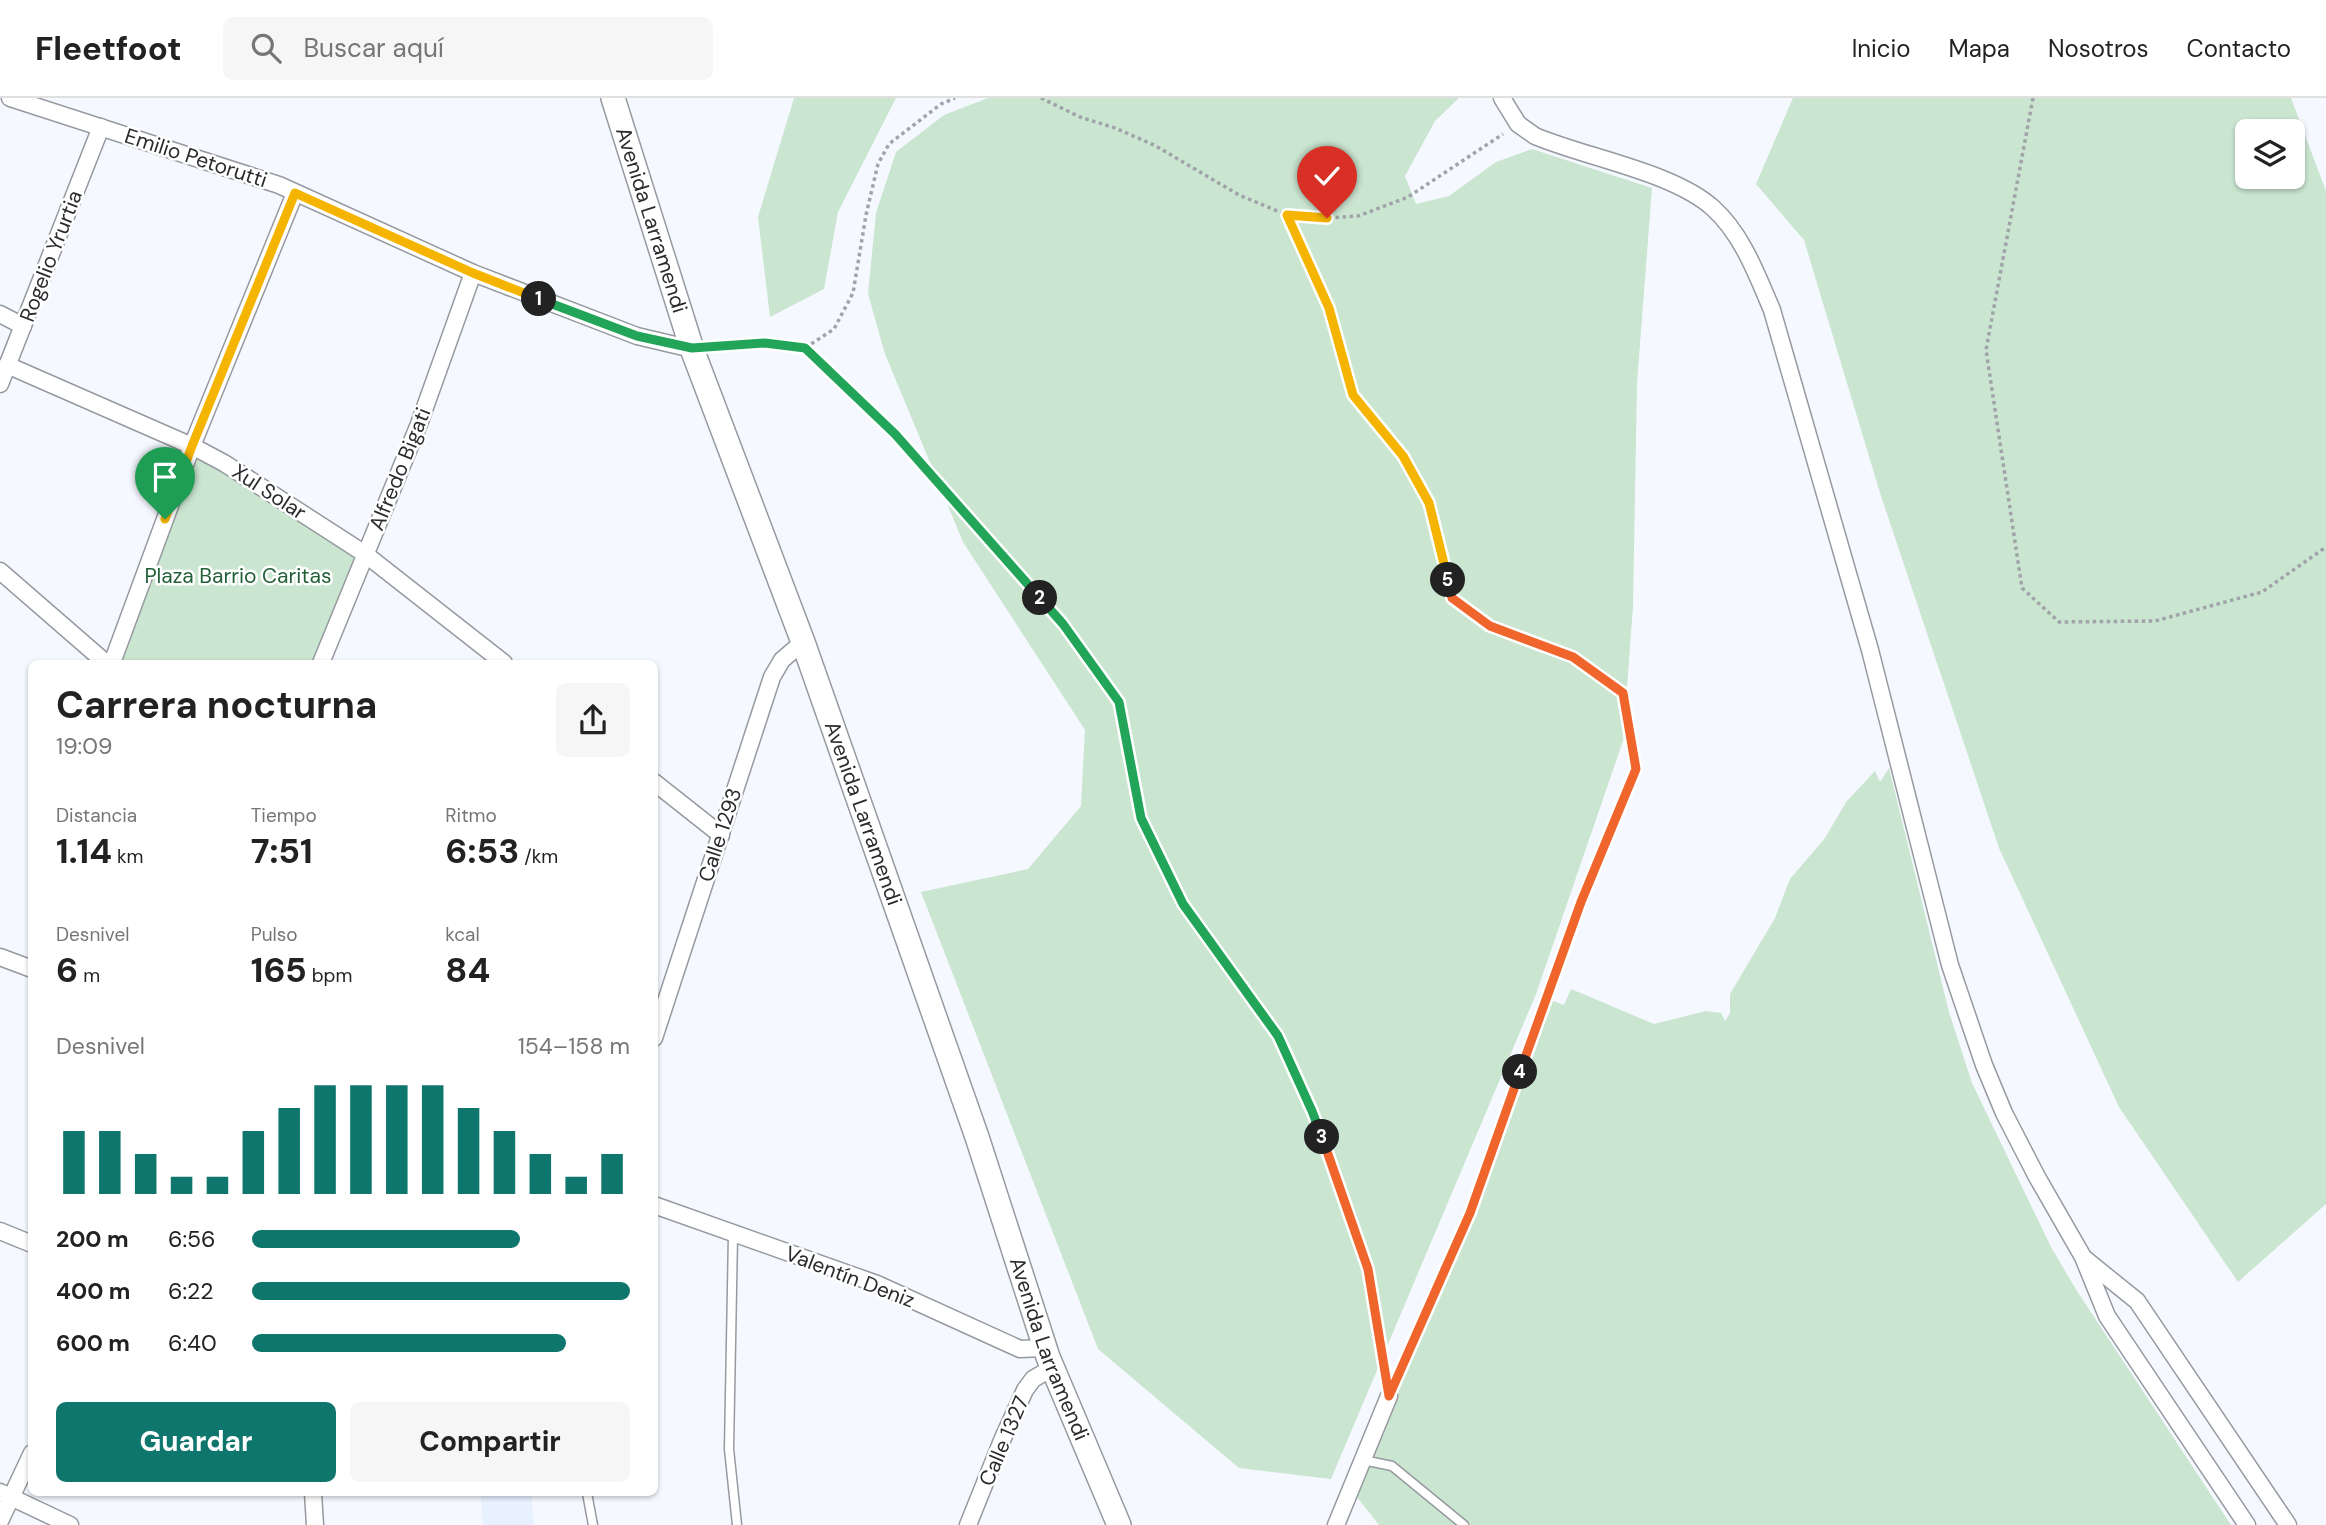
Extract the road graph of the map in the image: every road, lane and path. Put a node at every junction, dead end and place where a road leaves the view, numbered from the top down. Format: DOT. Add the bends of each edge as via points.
graph roads {
  1 [pos="10,98"];
  2 [pos="613,98"];
  3 [pos="955,98"];
  4 [pos="1041,98"];
  5 [pos="1502,98"];
  6 [pos="2033,98"];
  7 [pos="1518,124"];
  8 [pos="101,127"];
  9 [pos="295,193"];
  10 [pos="1287,215"];
  11 [pos="473,273"];
  12 [pos="0,314"];
  13 [pos="23,326"];
  14 [pos="692,348"];
  15 [pos="805,348"];
  16 [pos="7,365"];
  17 [pos="0,384"];
  18 [pos="192,446"];
  19 [pos="2326,547"];
  20 [pos="365,554"];
  21 [pos="0,571"];
  22 [pos="803,642"];
  23 [pos="104,660"];
  24 [pos="113,660"];
  25 [pos="322,660"];
  26 [pos="500,660"];
  27 [pos="658,785"];
  28 [pos="720,835"];
  29 [pos="0,957"];
  30 [pos="28,968"];
  31 [pos="658,1026"];
  32 [pos="658,1207"];
  33 [pos="0,1231"];
  34 [pos="733,1235"];
  35 [pos="28,1242"];
  36 [pos="2083,1257"];
  37 [pos="1049,1358"];
  38 [pos="1389,1396"];
  39 [pos="28,1459"];
  40 [pos="1363,1460"];
  41 [pos="6,1495"];
  42 [pos="313,1496"];
  43 [pos="588,1496"];
  44 [pos="0,1521"];
  45 [pos="70,1525"];
  46 [pos="315,1525"];
  47 [pos="593,1525"];
  48 [pos="737,1525"];
  49 [pos="968,1525"];
  50 [pos="1119,1525"];
  51 [pos="1336,1525"];
  52 [pos="1464,1525"];
  53 [pos="2247,1525"];
  54 [pos="2288,1525"];
  1 -- 8 [label="street, Emilio Petorutti"];
  2 -- 14 [label="main road, Avenida Larramendi"];
  3 -- 15 [label="path" via="889,144 878,164 853,293 834,329"];
  4 -- 10 [label="path" via="1154,145 1239,195"];
  5 -- 7 [label="street"];
  6 -- 19 [label="path" via="1986,350 2022,588 2059,622 2155,621 2262,592"];
  7 -- 10 [label="path" via="1408,197 1358,216"];
  7 -- 36 [label="street" via="1553,144 1675,184 1698,196 1726,222 1754,268 1772,310 1870,650 1965,1016 2004,1113"];
  8 -- 9 [label="street, Emilio Petorutti"];
  8 -- 13 [label="street, Rogelio Yrurtia"];
  9 -- 11 [label="street, Emilio Petorutti"];
  9 -- 18 [label="street"];
  10 -- 38 [label="path" via="1329,308 1353,395 1403,456 1429,503 1452,598 1490,626 1573,657 1623,693 1636,769 1581,902 1470,1213"];
  11 -- 14 [label="street, Emilio Petorutti" via="637,336"];
  11 -- 20 [label="street, Alfredo Bigati" via="419,424"];
  12 -- 13 [label="street"];
  13 -- 16 [label="street, Rogelio Yrurtia"];
  14 -- 15 [label="path" via="765,343"];
  14 -- 22 [label="main road, Avenida Larramendi"];
  15 -- 38 [label="path" via="895,434 1063,624 1119,702 1141,818 1183,904 1278,1036 1312,1111 1368,1269"];
  16 -- 17 [label="street, Rogelio Yrurtia"];
  16 -- 18 [label="street, Xul Solar"];
  18 -- 20 [label="street, Xul Solar"];
  18 -- 24 [label="street"];
  20 -- 25 [label="street, Alfredo Bigati"];
  20 -- 26 [label="street, Xul Solar"];
  21 -- 23 [label="street"];
  22 -- 28 [label="street, Calle 1293" via="782,660 772,677"];
  22 -- 37 [label="main road, Avenida Larramendi" via="977,1137"];
  27 -- 28 [label="street"];
  28 -- 31 [label="street, Calle 1293"];
  29 -- 30 [label="street"];
  32 -- 34 [label="street, Valentín Deniz"];
  33 -- 35 [label="street"];
  34 -- 37 [label="street, Valentín Deniz" via="877,1284"];
  34 -- 48 [label="lane" via="729,1450"];
  36 -- 53 [label="street" via="2107,1316"];
  36 -- 54 [label="street" via="2137,1301"];
  37 -- 49 [label="street, Calle 1327" via="1025,1390"];
  37 -- 50 [label="main road, Avenida Larramendi"];
  38 -- 40 [label="street"];
  39 -- 41 [label="street"];
  40 -- 51 [label="street"];
  40 -- 52 [label="lane" via="1392,1466"];
  41 -- 44 [label="street"];
  41 -- 45 [label="street"];
  42 -- 46 [label="street"];
  43 -- 47 [label="lane"];
}
